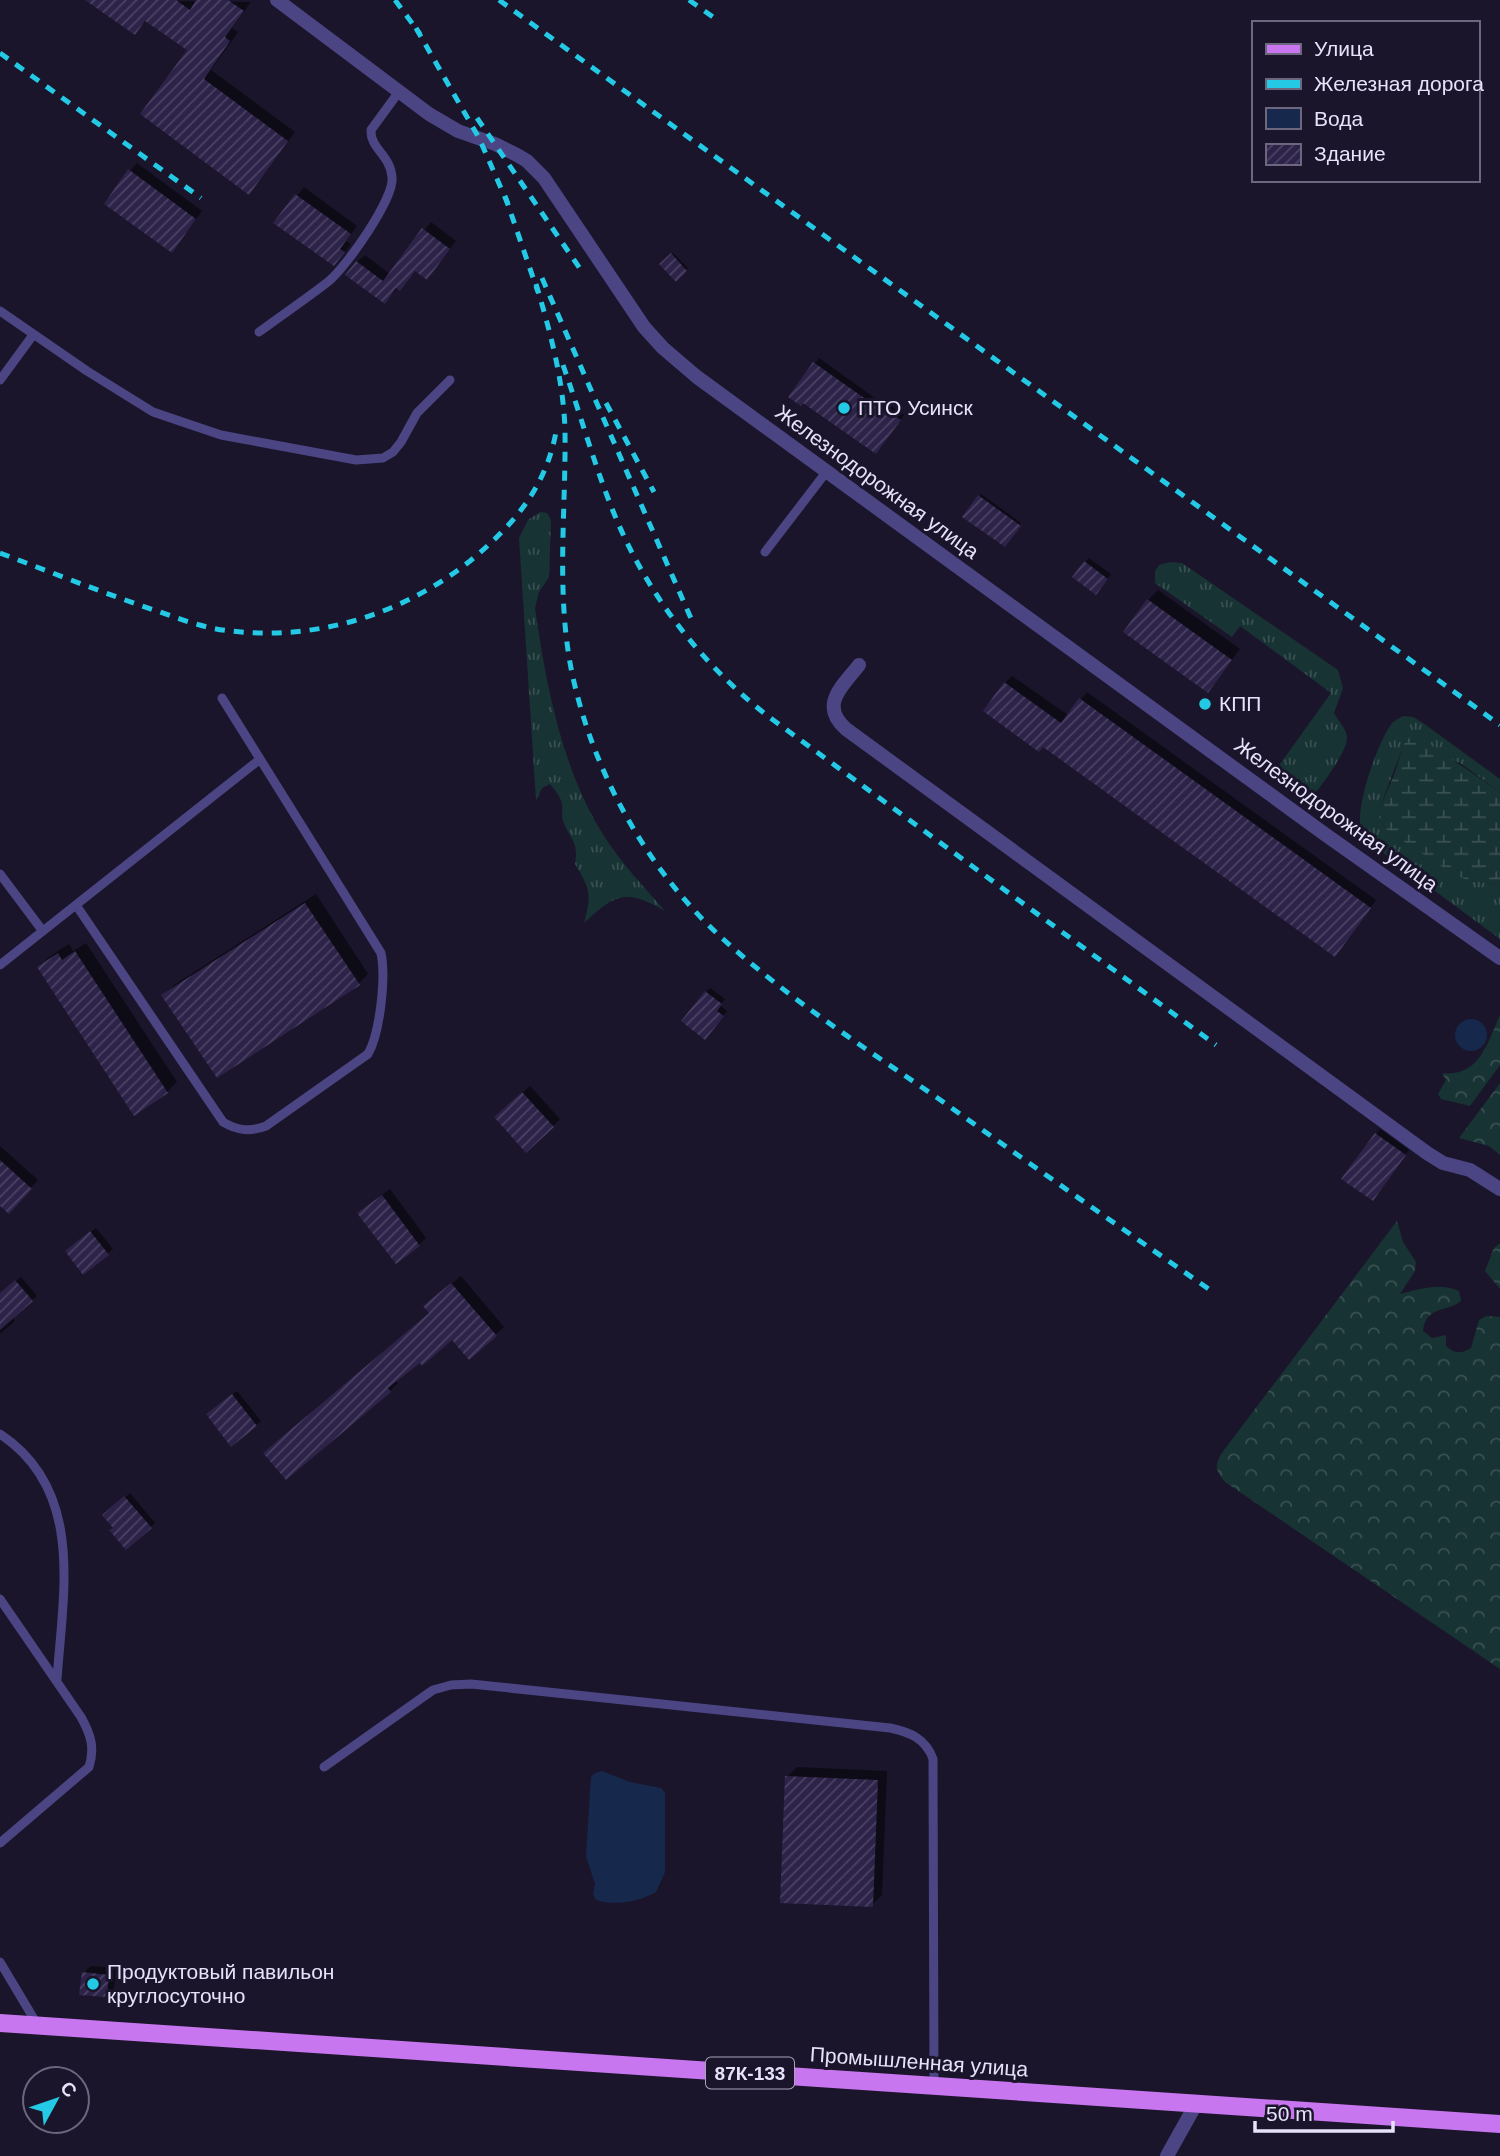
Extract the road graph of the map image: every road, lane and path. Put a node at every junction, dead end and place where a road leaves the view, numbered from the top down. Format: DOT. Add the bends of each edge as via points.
graph roads {
  1 [pos="277,0"];
  2 [pos="398,93"];
  3 [pos="0,311"];
  4 [pos="259,332"];
  5 [pos="33,335"];
  6 [pos="0,380"];
  7 [pos="450,380"];
  8 [pos="827,471"];
  9 [pos="765,552"];
  10 [pos="859,665"];
  11 [pos="222,698"];
  12 [pos="260,760"];
  13 [pos="0,874"];
  14 [pos="76,905"];
  15 [pos="42,930"];
  16 [pos="1500,958"];
  17 [pos="0,965"];
  18 [pos="1500,1189"];
  19 [pos="0,1434"];
  20 [pos="0,1599"];
  21 [pos="57,1679"];
  22 [pos="324,1767"];
  23 [pos="0,1843"];
  24 [pos="0,1962"];
  25 [pos="0,2023"];
  26 [pos="37,2024"];
  27 [pos="934,2086"];
  28 [pos="1196,2104"];
  29 [pos="1500,2124"];
  30 [pos="1167,2156"];
  1 -- 2 [label="street, Железнодорожная улица"];
  2 -- 4 [label="lane" via="371,130 374,145 388,159 393,179 384,206 340,270"];
  2 -- 8 [label="street, Железнодорожная улица" via="458,131 527,161 544,178 628,306 663,348"];
  3 -- 5 [label="lane"];
  5 -- 6 [label="lane"];
  5 -- 7 [label="lane" via="153,412 221,435 356,460 383,458 393,452 417,413"];
  8 -- 9 [label="lane"];
  8 -- 16 [label="street, Железнодорожная улица"];
  10 -- 18 [label="street" via="835,695 832,706 846,729 1427,1153 1470,1170"];
  11 -- 12 [label="lane"];
  12 -- 14 [label="lane"];
  12 -- 14 [label="lane" via="381,953 384,975 375,1042 359,1062 266,1126 234,1129 223,1122"];
  13 -- 15 [label="lane"];
  14 -- 15 [label="lane"];
  15 -- 17 [label="lane"];
  19 -- 21 [label="lane" via="42,1476 64,1536"];
  20 -- 21 [label="lane"];
  21 -- 23 [label="lane" via="91,1735 89,1767"];
  22 -- 27 [label="lane" via="433,1690 471,1684 890,1728 919,1739 933,1759"];
  24 -- 26 [label="lane"];
  25 -- 26 [label="main road, Промышленная улица / 87К-133"];
  26 -- 27 [label="main road, Промышленная улица / 87К-133"];
  27 -- 28 [label="main road, Промышленная улица / 87К-133"];
  28 -- 29 [label="main road, Промышленная улица / 87К-133"];
  28 -- 30 [label="street"];
}
